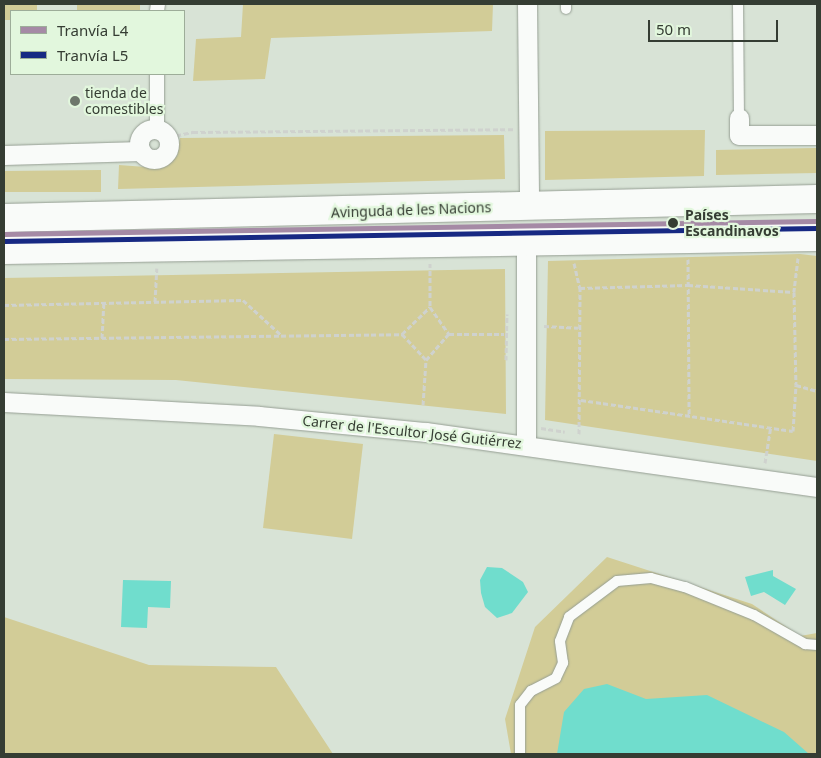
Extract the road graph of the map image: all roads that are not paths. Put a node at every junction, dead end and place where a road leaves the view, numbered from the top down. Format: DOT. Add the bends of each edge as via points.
graph roads {
  1 [pos="527,4"];
  2 [pos="738,4"];
  3 [pos="157,75"];
  4 [pos="739,118"];
  5 [pos="817,135"];
  6 [pos="152,139"];
  7 [pos="4,155"];
  8 [pos="817,199"];
  9 [pos="529,204"];
  10 [pos="4,218"];
  11 [pos="817,238"];
  12 [pos="526,243"];
  13 [pos="4,250"];
  14 [pos="4,402"];
  15 [pos="526,445"];
  16 [pos="817,487"];
  17 [pos="817,645"];
  18 [pos="520,754"];
  1 -- 9 [label="street"];
  2 -- 4 [label="lane"];
  3 -- 6 [label="street"];
  4 -- 5 [label="street" via="739,135"];
  6 -- 7 [label="street" via="111,155"];
  8 -- 9 [label="main road, Avinguda de les Nacions"];
  9 -- 10 [label="main road, Avinguda de les Nacions" via="485,209"];
  11 -- 12 [label="main road"];
  12 -- 13 [label="main road"];
  12 -- 15 [label="street"];
  14 -- 15 [label="street, Carrer de l'Escultor José Gutiérrez" via="260,416"];
  15 -- 16 [label="street, Carrer de l'Escultor José Gutiérrez"];
  17 -- 18 [label="lane" via="805,644 754,615 686,587 651,578 618,581 569,617 560,642 563,663 556,678 531,691 520,705"];
}
